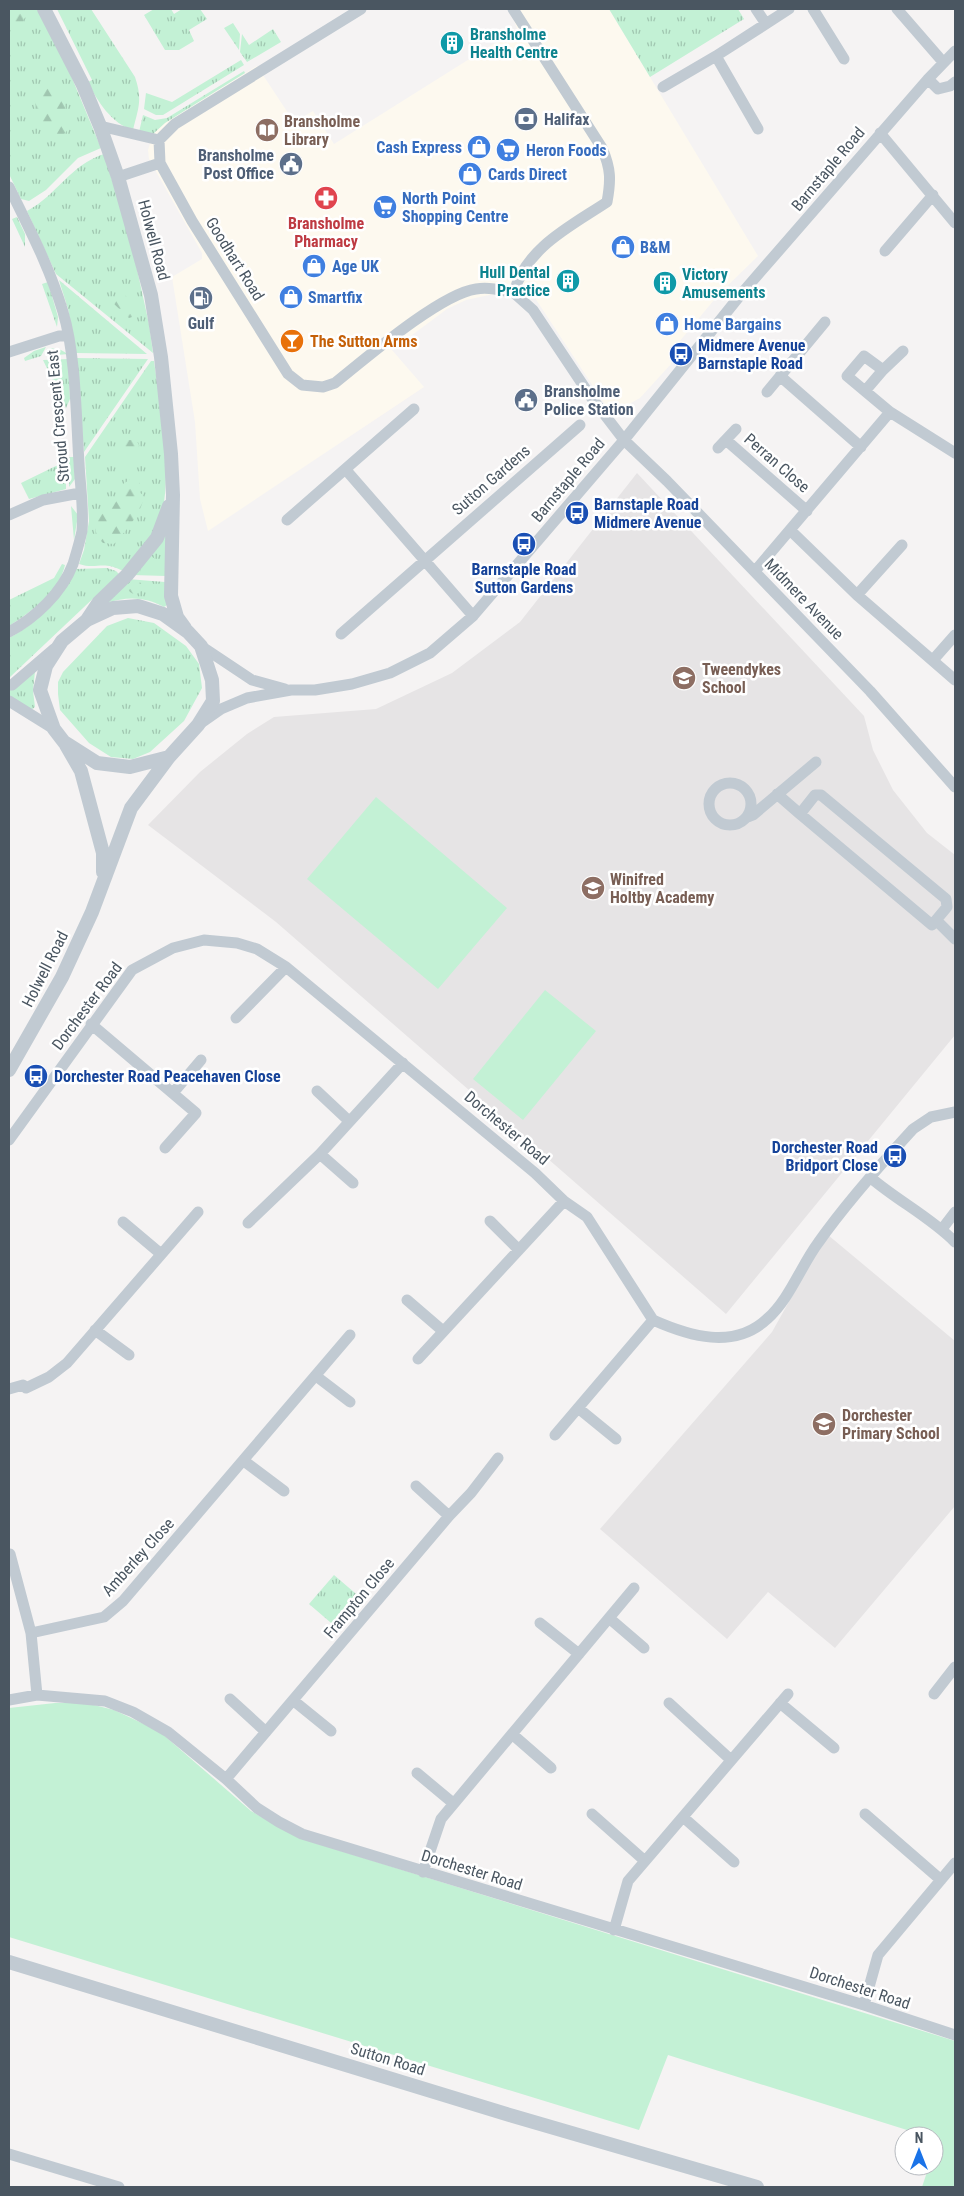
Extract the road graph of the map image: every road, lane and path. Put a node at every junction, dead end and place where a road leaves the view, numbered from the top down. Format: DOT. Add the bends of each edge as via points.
graph roads {
  1 [pos="44,9"];
  2 [pos="361,9"];
  3 [pos="512,9"];
  4 [pos="756,9"];
  5 [pos="789,9"];
  6 [pos="813,9"];
  7 [pos="897,9"];
  8 [pos="766,24"];
  9 [pos="955,51"];
  10 [pos="716,56"];
  11 [pos="844,58"];
  12 [pos="942,62"];
  13 [pos="928,78"];
  14 [pos="955,82"];
  15 [pos="663,87"];
  16 [pos="100,126"];
  17 [pos="758,129"];
  18 [pos="880,133"];
  19 [pos="159,140"];
  20 [pos="160,163"];
  21 [pos="118,177"];
  22 [pos="9,187"];
  23 [pos="933,195"];
  24 [pos="955,223"];
  25 [pos="885,251"];
  26 [pos="514,293"];
  27 [pos="824,322"];
  28 [pos="68,336"];
  29 [pos="903,351"];
  30 [pos="9,352"];
  31 [pos="883,370"];
  32 [pos="780,376"];
  33 [pos="865,391"];
  34 [pos="767,392"];
  35 [pos="414,409"];
  36 [pos="890,412"];
  37 [pos="580,424"];
  38 [pos="736,429"];
  39 [pos="624,440"];
  40 [pos="860,447"];
  41 [pos="955,453"];
  42 [pos="346,470"];
  43 [pos="80,493"];
  44 [pos="173,496"];
  45 [pos="807,511"];
  46 [pos="9,515"];
  47 [pos="287,520"];
  48 [pos="790,530"];
  49 [pos="902,545"];
  50 [pos="424,560"];
  51 [pos="755,571"];
  52 [pos="857,595"];
  53 [pos="473,616"];
  54 [pos="87,620"];
  55 [pos="9,632"];
  56 [pos="188,632"];
  57 [pos="341,634"];
  58 [pos="955,635"];
  59 [pos="62,641"];
  60 [pos="201,646"];
  61 [pos="934,660"];
  62 [pos="955,680"];
  63 [pos="9,685"];
  64 [pos="291,690"];
  65 [pos="9,701"];
  66 [pos="198,725"];
  67 [pos="54,729"];
  68 [pos="64,742"];
  69 [pos="169,757"];
  70 [pos="816,762"];
  71 [pos="955,788"];
  72 [pos="777,794"];
  73 [pos="800,814"];
  74 [pos="747,817"];
  75 [pos="103,880"];
  76 [pos="937,921"];
  77 [pos="955,939"];
  78 [pos="286,967"];
  79 [pos="236,1018"];
  80 [pos="91,1024"];
  81 [pos="201,1060"];
  82 [pos="404,1063"];
  83 [pos="9,1070"];
  84 [pos="317,1090"];
  85 [pos="173,1093"];
  86 [pos="955,1112"];
  87 [pos="350,1121"];
  88 [pos="9,1140"];
  89 [pos="165,1148"];
  90 [pos="320,1154"];
  91 [pos="871,1178"];
  92 [pos="353,1183"];
  93 [pos="564,1200"];
  94 [pos="198,1212"];
  95 [pos="955,1212"];
  96 [pos="123,1222"];
  97 [pos="490,1222"];
  98 [pos="248,1223"];
  99 [pos="942,1229"];
  100 [pos="955,1242"];
  101 [pos="518,1249"];
  102 [pos="161,1254"];
  103 [pos="407,1300"];
  104 [pos="653,1320"];
  105 [pos="96,1330"];
  106 [pos="443,1331"];
  107 [pos="350,1336"];
  108 [pos="129,1355"];
  109 [pos="418,1359"];
  110 [pos="316,1376"];
  111 [pos="9,1389"];
  112 [pos="350,1402"];
  113 [pos="578,1408"];
  114 [pos="555,1435"];
  115 [pos="616,1439"];
  116 [pos="498,1458"];
  117 [pos="244,1461"];
  118 [pos="416,1486"];
  119 [pos="284,1491"];
  120 [pos="449,1516"];
  121 [pos="10,1554"];
  122 [pos="633,1588"];
  123 [pos="15,1596"];
  124 [pos="609,1618"];
  125 [pos="540,1623"];
  126 [pos="31,1633"];
  127 [pos="644,1648"];
  128 [pos="579,1654"];
  129 [pos="955,1667"];
  130 [pos="934,1694"];
  131 [pos="37,1695"];
  132 [pos="230,1699"];
  133 [pos="9,1700"];
  134 [pos="294,1700"];
  135 [pos="669,1703"];
  136 [pos="331,1731"];
  137 [pos="266,1732"];
  138 [pos="512,1734"];
  139 [pos="834,1748"];
  140 [pos="731,1760"];
  141 [pos="551,1768"];
  142 [pos="417,1773"];
  143 [pos="226,1779"];
  144 [pos="453,1804"];
  145 [pos="592,1814"];
  146 [pos="865,1814"];
  147 [pos="683,1817"];
  148 [pos="645,1862"];
  149 [pos="734,1862"];
  150 [pos="955,1863"];
  151 [pos="423,1872"];
  152 [pos="941,1880"];
  153 [pos="614,1930"];
  154 [pos="9,1962"];
  155 [pos="864,2005"];
  156 [pos="955,2035"];
  157 [pos="9,2154"];
  158 [pos="119,2187"];
  159 [pos="757,2187"];
  1 -- 16 [label="street, Holwell Road"];
  2 -- 19 [label="street" via="174,124"];
  3 -- 26 [label="street" via="602,148 611,182 607,202 537,250 517,279"];
  4 -- 8 [label="street"];
  5 -- 8 [label="street"];
  6 -- 11 [label="street"];
  7 -- 12 [label="street"];
  8 -- 10 [label="street"];
  9 -- 12 [label="street, Barnstaple Road"];
  10 -- 15 [label="street"];
  10 -- 17 [label="street"];
  12 -- 13 [label="street, Barnstaple Road"];
  13 -- 14 [label="street" via="938,89"];
  13 -- 18 [label="street, Barnstaple Road"];
  16 -- 19 [label="street"];
  16 -- 21 [label="street, Holwell Road"];
  18 -- 23 [label="street"];
  18 -- 39 [label="street, Barnstaple Road" via="742,293"];
  19 -- 20 [label="street, Goodhart Road"];
  20 -- 21 [label="street"];
  20 -- 26 [label="street, Goodhart Road" via="192,221 288,374 302,385 323,387 335,383 454,296 474,289 491,288"];
  21 -- 44 [label="street, Holwell Road" via="150,295 158,339"];
  22 -- 28 [label="street, Stroud Crescent East" via="52,279"];
  23 -- 24 [label="street"];
  23 -- 25 [label="street"];
  26 -- 39 [label="street" via="533,310"];
  27 -- 32 [label="street"];
  28 -- 30 [label="street, Stroud Crescent East"];
  28 -- 43 [label="street, Stroud Crescent East"];
  29 -- 31 [label="street"];
  31 -- 33 [label="street"];
  31 -- 33 [label="street" via="864,356 847,376"];
  32 -- 34 [label="street"];
  32 -- 40 [label="street"];
  33 -- 36 [label="street"];
  35 -- 42 [label="street"];
  36 -- 40 [label="street, Perran Close"];
  36 -- 41 [label="street"];
  37 -- 50 [label="street, Sutton Gardens"];
  38 -- 45 [label="street, Perran Close" via="722,444"];
  39 -- 51 [label="street, Midmere Avenue"];
  39 -- 53 [label="street, Barnstaple Road"];
  40 -- 45 [label="street, Perran Close"];
  42 -- 47 [label="street"];
  42 -- 50 [label="street"];
  43 -- 46 [label="street, Stroud Crescent East" via="43,500"];
  43 -- 55 [label="street, Stroud Crescent East" via="82,531 72,565 42,609"];
  44 -- 54 [label="street, Holwell Road" via="157,538 127,575 99,602"];
  44 -- 56 [label="street, Holwell Road" via="171,596 177,616"];
  45 -- 48 [label="street, Perran Close"];
  48 -- 51 [label="street, Perran Close"];
  48 -- 52 [label="street"];
  49 -- 52 [label="street"];
  50 -- 53 [label="street"];
  50 -- 57 [label="street, Sutton Gardens"];
  51 -- 71 [label="street, Midmere Avenue" via="870,691"];
  52 -- 61 [label="street"];
  53 -- 64 [label="street, Barnstaple Road" via="430,653 390,673 352,684"];
  54 -- 56 [label="street" via="113,608 138,606 163,614"];
  54 -- 59 [label="street"];
  56 -- 60 [label="street"];
  58 -- 61 [label="street"];
  59 -- 63 [label="street"];
  59 -- 67 [label="street" via="46,666 40,690"];
  60 -- 64 [label="street, Barnstaple Road" via="252,680"];
  60 -- 66 [label="street" via="212,680 213,702"];
  61 -- 62 [label="street"];
  64 -- 66 [label="street, Barnstaple Road" via="246,698 221,709"];
  65 -- 67 [label="street"];
  66 -- 69 [label="street"];
  67 -- 68 [label="street"];
  68 -- 69 [label="street" via="97,763 130,767"];
  68 -- 75 [label="street, Holwell Road" via="81,772 103,853"];
  69 -- 75 [label="street, Holwell Road" via="131,808"];
  70 -- 72 [label="street"];
  72 -- 73 [label="street"];
  72 -- 74 [label="street"];
  73 -- 76 [label="street" via="932,925"];
  73 -- 76 [label="street" via="816,795 821,795 946,899 947,908"];
  75 -- 83 [label="street, Holwell Road" via="62,977"];
  76 -- 77 [label="street"];
  78 -- 79 [label="street"];
  78 -- 80 [label="street, Dorchester Road" via="257,949 237,943 204,940 173,948 132,970"];
  78 -- 82 [label="street, Dorchester Road"];
  80 -- 85 [label="street"];
  80 -- 88 [label="street, Dorchester Road"];
  81 -- 85 [label="street"];
  82 -- 87 [label="street"];
  82 -- 93 [label="street, Dorchester Road"];
  84 -- 87 [label="street"];
  85 -- 89 [label="street" via="196,1113"];
  86 -- 91 [label="street" via="931,1117 913,1129"];
  87 -- 90 [label="street"];
  90 -- 92 [label="street"];
  90 -- 98 [label="street"];
  91 -- 99 [label="street"];
  91 -- 104 [label="street" via="817,1243 768,1319 753,1329 720,1338 702,1338"];
  93 -- 101 [label="street"];
  93 -- 104 [label="street, Dorchester Road" via="587,1217"];
  94 -- 102 [label="street"];
  95 -- 99 [label="street"];
  96 -- 102 [label="street"];
  97 -- 101 [label="street"];
  99 -- 100 [label="street"];
  101 -- 106 [label="street"];
  102 -- 105 [label="street"];
  103 -- 106 [label="street"];
  104 -- 113 [label="street"];
  105 -- 108 [label="street"];
  105 -- 111 [label="street" via="49,1377 26,1388 23,1385"];
  106 -- 109 [label="street"];
  107 -- 110 [label="street, Amberley Close"];
  110 -- 112 [label="street"];
  110 -- 117 [label="street, Amberley Close"];
  113 -- 114 [label="street"];
  113 -- 115 [label="street"];
  116 -- 120 [label="street, Frampton Close" via="472,1493"];
  117 -- 119 [label="street"];
  117 -- 126 [label="street, Amberley Close" via="123,1601 104,1616"];
  118 -- 120 [label="street"];
  120 -- 134 [label="street, Frampton Close"];
  121 -- 123 [label="street"];
  122 -- 124 [label="street"];
  123 -- 126 [label="street"];
  124 -- 127 [label="street"];
  124 -- 128 [label="street"];
  125 -- 128 [label="street"];
  126 -- 131 [label="street"];
  128 -- 138 [label="street"];
  129 -- 130 [label="street"];
  131 -- 133 [label="street, Dorchester Road"];
  131 -- 143 [label="street, Dorchester Road" via="105,1701 133,1712 168,1732"];
  132 -- 137 [label="street"];
  134 -- 136 [label="street"];
  134 -- 137 [label="street, Frampton Close"];
  135 -- 140 [label="street"];
  137 -- 143 [label="street, Frampton Close"];
  138 -- 141 [label="street"];
  138 -- 144 [label="street"];
  139 -- 140 [label="street" via="784,1698"];
  140 -- 147 [label="street"];
  142 -- 144 [label="street"];
  143 -- 151 [label="street, Dorchester Road" via="256,1808 302,1834"];
  144 -- 151 [label="street" via="441,1819"];
  145 -- 148 [label="street"];
  146 -- 152 [label="street"];
  147 -- 148 [label="street"];
  147 -- 149 [label="street"];
  148 -- 153 [label="street" via="628,1881"];
  150 -- 152 [label="street"];
  151 -- 153 [label="street, Dorchester Road"];
  152 -- 155 [label="street" via="878,1955"];
  153 -- 155 [label="street, Dorchester Road"];
  154 -- 159 [label="street, Sutton Road"];
  155 -- 156 [label="street, Dorchester Road"];
  157 -- 158 [label="street"];
}
